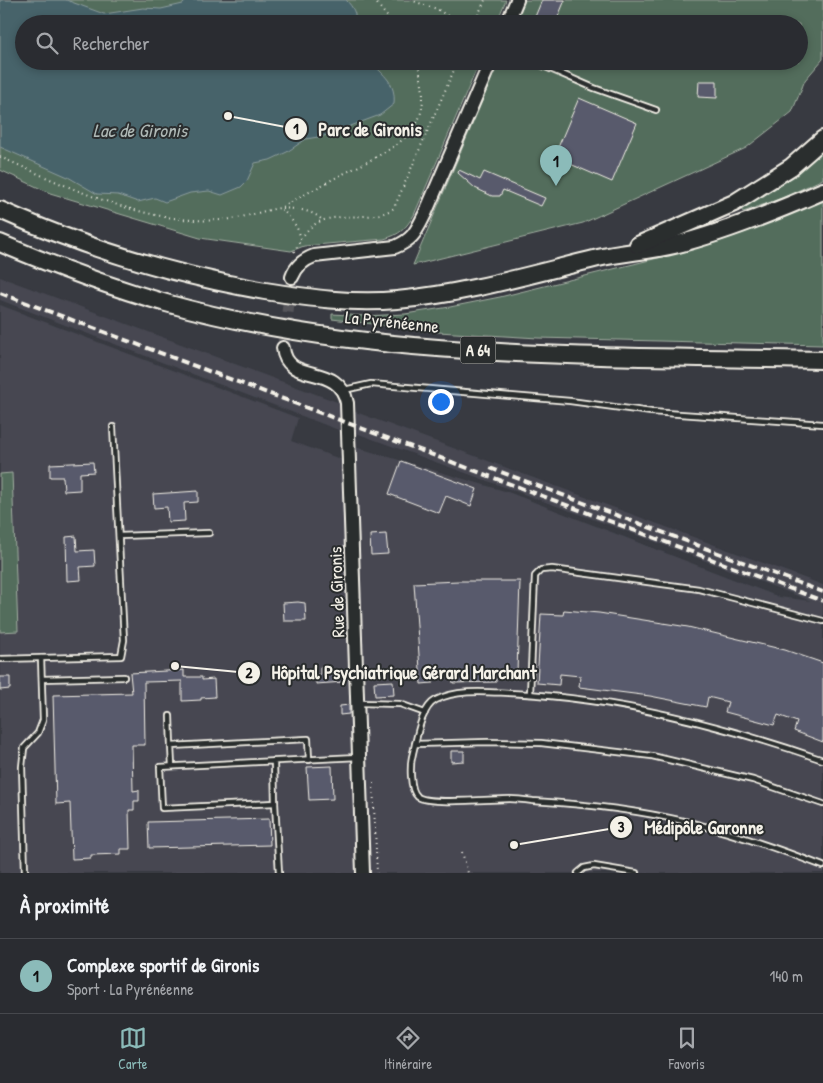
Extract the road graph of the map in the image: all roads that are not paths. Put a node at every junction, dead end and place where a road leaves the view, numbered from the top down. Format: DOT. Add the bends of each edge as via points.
graph roads {
  1 [pos="518,0"];
  2 [pos="511,15"];
  3 [pos="487,70"];
  4 [pos="553,70"];
  5 [pos="656,110"];
  6 [pos="823,139"];
  7 [pos="823,191"];
  8 [pos="0,210"];
  9 [pos="0,243"];
  10 [pos="623,252"];
  11 [pos="292,277"];
  12 [pos="283,348"];
  13 [pos="823,360"];
  14 [pos="344,390"];
  15 [pos="823,424"];
  16 [pos="113,426"];
  17 [pos="209,533"];
  18 [pos="119,536"];
  19 [pos="823,621"];
  20 [pos="41,658"];
  21 [pos="0,659"];
  22 [pos="124,677"];
  23 [pos="42,679"];
  24 [pos="530,694"];
  25 [pos="358,703"];
  26 [pos="425,714"];
  27 [pos="170,716"];
  28 [pos="415,744"];
  29 [pos="171,746"];
  30 [pos="360,757"];
  31 [pos="309,760"];
  32 [pos="823,760"];
  33 [pos="274,762"];
  34 [pos="172,766"];
  35 [pos="275,803"];
  36 [pos="823,804"];
  37 [pos="823,866"];
  38 [pos="24,873"];
  39 [pos="279,873"];
  40 [pos="364,873"];
  41 [pos="578,873"];
  42 [pos="636,873"];
  1 -- 2 [label="street"];
  3 -- 11 [label="street" via="425,214 407,242 395,247 314,256 295,269"];
  4 -- 5 [label="lane"];
  6 -- 10 [label="highway" via="791,167 734,203"];
  7 -- 10 [label="highway" via="774,212 673,246"];
  8 -- 10 [label="highway, La Pyrénéenne" via="91,246 174,272 222,283 345,301 395,301 437,296"];
  9 -- 13 [label="highway, La Pyrénéenne / A 64" via="89,278 166,303 276,327 389,343 500,351"];
  12 -- 14 [label="street" via="284,356 293,367 331,379"];
  14 -- 15 [label="lane" via="371,384 651,412"];
  14 -- 25 [label="street, Rue de Gironis"];
  16 -- 18 [label="lane"];
  17 -- 18 [label="lane"];
  18 -- 20 [label="lane" via="124,640 121,656"];
  19 -- 24 [label="lane" via="699,589 541,570 535,576"];
  20 -- 21 [label="lane"];
  20 -- 23 [label="lane"];
  22 -- 23 [label="lane"];
  23 -- 38 [label="lane" via="43,720 38,733 24,748 22,768"];
  24 -- 26 [label="lane" via="450,694 434,700"];
  24 -- 32 [label="lane" via="667,714 769,741"];
  25 -- 26 [label="lane" via="400,704"];
  25 -- 30 [label="street, Rue de Gironis"];
  26 -- 28 [label="lane"];
  27 -- 29 [label="lane"];
  28 -- 36 [label="lane" via="541,743 652,756 754,780"];
  28 -- 37 [label="lane" via="411,760 412,782 416,795 421,798 437,801 510,799 625,810 688,822 745,838"];
  29 -- 31 [label="lane" via="308,739"];
  29 -- 34 [label="lane"];
  30 -- 31 [label="lane"];
  30 -- 40 [label="street, Rue de Gironis"];
  31 -- 33 [label="lane"];
  33 -- 34 [label="lane"];
  33 -- 35 [label="lane"];
  34 -- 35 [label="lane" via="160,767 162,808"];
  35 -- 39 [label="lane"];
  41 -- 42 [label="lane" via="594,866"];
}
